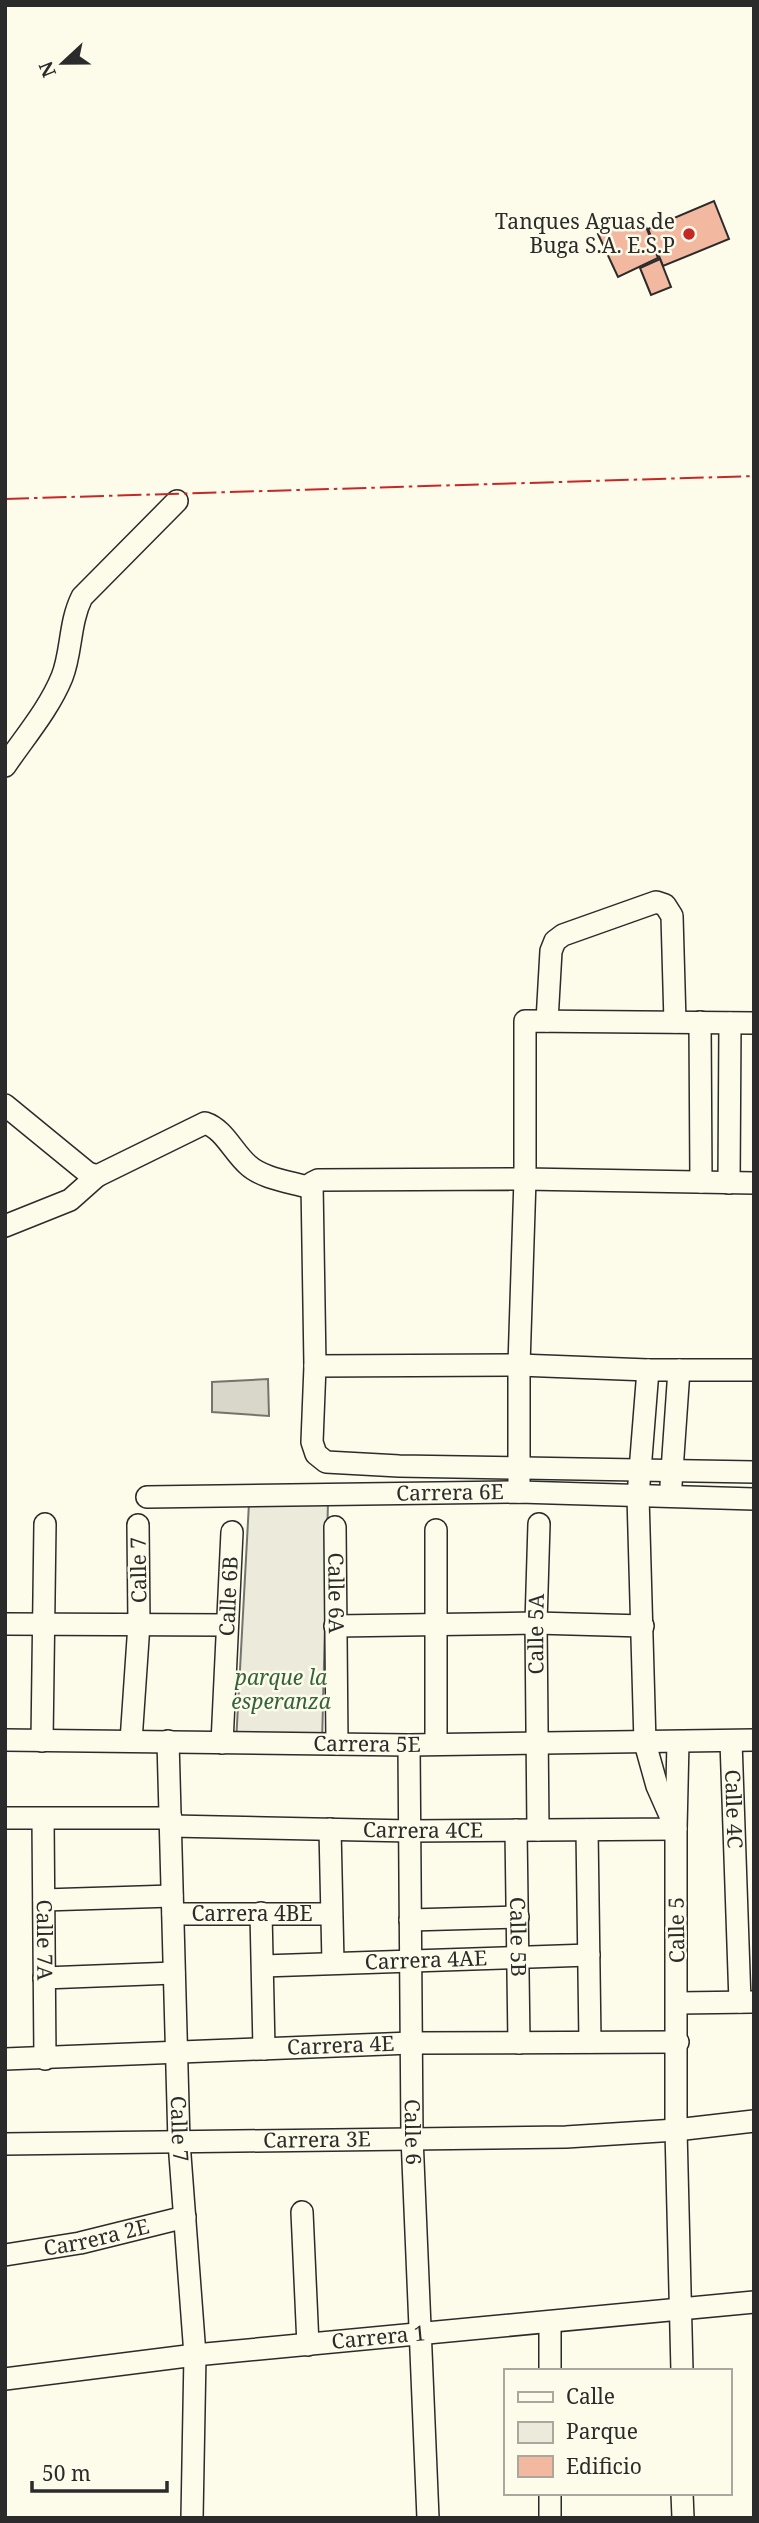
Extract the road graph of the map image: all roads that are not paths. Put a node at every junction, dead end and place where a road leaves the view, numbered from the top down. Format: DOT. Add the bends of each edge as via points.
graph roads {
  1 [pos="177,501"];
  2 [pos="5,766"];
  3 [pos="547,1021"];
  4 [pos="675,1022"];
  5 [pos="700,1022"];
  6 [pos="730,1023"];
  7 [pos="754,1023"];
  8 [pos="5,1105"];
  9 [pos="97,1176"];
  10 [pos="525,1179"];
  11 [pos="701,1182"];
  12 [pos="729,1183"];
  13 [pos="754,1183"];
  14 [pos="311,1188"];
  15 [pos="5,1226"];
  16 [pos="519,1365"];
  17 [pos="315,1366"];
  18 [pos="648,1370"];
  19 [pos="679,1370"];
  20 [pos="754,1370"];
  21 [pos="399,1466"];
  22 [pos="460,1467"];
  23 [pos="519,1468"];
  24 [pos="639,1470"];
  25 [pos="671,1472"];
  26 [pos="754,1472"];
  27 [pos="459,1492"];
  28 [pos="519,1492"];
  29 [pos="399,1493"];
  30 [pos="638,1496"];
  31 [pos="147,1497"];
  32 [pos="672,1497"];
  33 [pos="754,1499"];
  34 [pos="45,1524"];
  35 [pos="538,1524"];
  36 [pos="138,1525"];
  37 [pos="335,1527"];
  38 [pos="436,1530"];
  39 [pos="232,1532"];
  40 [pos="536,1623"];
  41 [pos="5,1624"];
  42 [pos="44,1624"];
  43 [pos="139,1624"];
  44 [pos="226,1625"];
  45 [pos="335,1626"];
  46 [pos="435,1626"];
  47 [pos="643,1626"];
  48 [pos="5,1740"];
  49 [pos="42,1741"];
  50 [pos="131,1741"];
  51 [pos="168,1741"];
  52 [pos="731,1741"];
  53 [pos="754,1741"];
  54 [pos="678,1742"];
  55 [pos="222,1743"];
  56 [pos="536,1743"];
  57 [pos="645,1743"];
  58 [pos="337,1744"];
  59 [pos="436,1744"];
  60 [pos="409,1745"];
  61 [pos="5,1818"];
  62 [pos="44,1819"];
  63 [pos="171,1822"];
  64 [pos="330,1829"];
  65 [pos="676,1829"];
  66 [pos="516,1830"];
  67 [pos="538,1830"];
  68 [pos="587,1830"];
  69 [pos="410,1831"];
  70 [pos="44,1900"];
  71 [pos="173,1905"];
  72 [pos="261,1913"];
  73 [pos="331,1914"];
  74 [pos="518,1917"];
  75 [pos="410,1920"];
  76 [pos="589,1955"];
  77 [pos="518,1957"];
  78 [pos="411,1961"];
  79 [pos="333,1963"];
  80 [pos="263,1966"];
  81 [pos="174,1973"];
  82 [pos="44,1978"];
  83 [pos="747,2002"];
  84 [pos="678,2003"];
  85 [pos="590,2042"];
  86 [pos="678,2042"];
  87 [pos="411,2043"];
  88 [pos="519,2043"];
  89 [pos="264,2049"];
  90 [pos="177,2053"];
  91 [pos="5,2059"];
  92 [pos="45,2059"];
  93 [pos="754,2121"];
  94 [pos="677,2130"];
  95 [pos="412,2137"];
  96 [pos="179,2142"];
  97 [pos="5,2144"];
  98 [pos="302,2213"];
  99 [pos="185,2217"];
  100 [pos="5,2255"];
  101 [pos="754,2302"];
  102 [pos="681,2309"];
  103 [pos="550,2322"];
  104 [pos="420,2335"];
  105 [pos="308,2345"];
  106 [pos="195,2356"];
  107 [pos="550,2369"];
  108 [pos="682,2369"];
  109 [pos="5,2379"];
  110 [pos="550,2495"];
  111 [pos="682,2495"];
  112 [pos="192,2518"];
  113 [pos="428,2518"];
  114 [pos="550,2518"];
  115 [pos="682,2518"];
  1 -- 2 [label="street" via="82,597 59,684"];
  3 -- 4 [label="street"];
  3 -- 4 [label="street" via="555,941 563,934 656,902 665,905 672,916"];
  3 -- 10 [label="street" via="525,1021"];
  4 -- 5 [label="street"];
  5 -- 6 [label="street"];
  5 -- 11 [label="street"];
  6 -- 7 [label="street"];
  6 -- 12 [label="street"];
  8 -- 9 [label="street"];
  9 -- 14 [label="street" via="205,1122 256,1172"];
  9 -- 15 [label="street" via="70,1200"];
  10 -- 11 [label="street"];
  10 -- 14 [label="street" via="318,1180"];
  10 -- 16 [label="street"];
  11 -- 12 [label="street"];
  12 -- 13 [label="street"];
  14 -- 17 [label="street"];
  16 -- 17 [label="street"];
  16 -- 18 [label="street"];
  16 -- 23 [label="street"];
  17 -- 21 [label="street, Carrera 6E" via="312,1442 316,1454 326,1462"];
  18 -- 19 [label="street"];
  18 -- 24 [label="street, Calle 5"];
  19 -- 20 [label="street"];
  19 -- 25 [label="street"];
  21 -- 22 [label="street, Carrera 6E"];
  21 -- 29 [label="street"];
  22 -- 23 [label="street, Carrera 6E"];
  22 -- 27 [label="street"];
  23 -- 24 [label="street, Carrera 6E"];
  23 -- 28 [label="street"];
  24 -- 25 [label="street, Carrera 6E"];
  24 -- 30 [label="street, Calle 5"];
  25 -- 26 [label="street, Carrera 6E"];
  25 -- 32 [label="street"];
  27 -- 28 [label="street, Carrera 6E"];
  27 -- 29 [label="street, Carrera 6E"];
  28 -- 30 [label="street, Carrera 6E"];
  29 -- 31 [label="street, Carrera 6E"];
  30 -- 32 [label="street, Carrera 6E"];
  30 -- 47 [label="street, Calle 5"];
  32 -- 33 [label="street, Carrera 6E"];
  34 -- 42 [label="street"];
  35 -- 40 [label="street, Calle 5A"];
  36 -- 43 [label="street, Calle 7"];
  37 -- 45 [label="street, Calle 6A"];
  38 -- 46 [label="street"];
  39 -- 44 [label="street, Calle 6B"];
  40 -- 46 [label="street"];
  40 -- 47 [label="street"];
  40 -- 56 [label="street, Calle 5A"];
  41 -- 42 [label="street"];
  42 -- 43 [label="street"];
  42 -- 49 [label="street"];
  43 -- 44 [label="street"];
  43 -- 50 [label="street, Calle 7"];
  44 -- 55 [label="street, Calle 6B"];
  45 -- 46 [label="street"];
  45 -- 58 [label="street, Calle 6A"];
  46 -- 59 [label="street"];
  47 -- 57 [label="street, Calle 5"];
  48 -- 49 [label="street, Carrera 5E"];
  49 -- 50 [label="street, Carrera 5E"];
  50 -- 51 [label="street, Carrera 5E"];
  51 -- 55 [label="street, Carrera 5E"];
  51 -- 63 [label="street, Calle 7"];
  52 -- 53 [label="street, Carrera 5E"];
  52 -- 54 [label="street, Carrera 5E"];
  52 -- 83 [label="street, Calle 4C"];
  54 -- 57 [label="street, Carrera 5E"];
  54 -- 65 [label="street"];
  55 -- 58 [label="street, Carrera 5E"];
  56 -- 57 [label="street, Carrera 5E"];
  56 -- 59 [label="street, Carrera 5E"];
  56 -- 67 [label="street, Calle 5A"];
  57 -- 65 [label="street, Calle 5"];
  58 -- 60 [label="street, Carrera 5E"];
  59 -- 60 [label="street, Carrera 5E"];
  60 -- 69 [label="street, Calle 6"];
  61 -- 62 [label="street, Carrera 4CE"];
  62 -- 63 [label="street, Carrera 4CE"];
  62 -- 70 [label="street, Calle 7A"];
  63 -- 64 [label="street, Carrera 4CE"];
  63 -- 71 [label="street, Calle 7"];
  64 -- 69 [label="street, Carrera 4CE"];
  64 -- 73 [label="street"];
  65 -- 68 [label="street, Carrera 4CE"];
  65 -- 84 [label="street, Calle 5"];
  66 -- 67 [label="street, Carrera 4CE"];
  66 -- 69 [label="street, Carrera 4CE"];
  66 -- 74 [label="street, Calle 5B"];
  67 -- 68 [label="street, Carrera 4CE"];
  68 -- 76 [label="street"];
  69 -- 75 [label="street, Calle 6"];
  70 -- 71 [label="street, Carrera 4BE"];
  70 -- 82 [label="street, Calle 7A"];
  71 -- 72 [label="street, Carrera 4BE"];
  71 -- 81 [label="street, Calle 7"];
  72 -- 73 [label="street, Carrera 4BE"];
  72 -- 80 [label="street"];
  73 -- 79 [label="street"];
  74 -- 75 [label="street"];
  74 -- 77 [label="street, Calle 5B"];
  75 -- 78 [label="street, Calle 6"];
  76 -- 77 [label="street, Carrera 4AE"];
  76 -- 85 [label="street"];
  77 -- 78 [label="street, Carrera 4AE"];
  77 -- 88 [label="street, Calle 5B"];
  78 -- 79 [label="street, Carrera 4AE"];
  78 -- 87 [label="street, Calle 6"];
  79 -- 80 [label="street, Carrera 4AE"];
  80 -- 89 [label="street"];
  81 -- 82 [label="street"];
  81 -- 90 [label="street, Calle 7"];
  82 -- 92 [label="street, Calle 7A"];
  83 -- 84 [label="street"];
  84 -- 86 [label="street, Calle 5"];
  85 -- 86 [label="street, Carrera 4E"];
  85 -- 88 [label="street, Carrera 4E"];
  86 -- 94 [label="street, Calle 5"];
  87 -- 88 [label="street, Carrera 4E"];
  87 -- 89 [label="street, Carrera 4E"];
  87 -- 95 [label="street, Calle 6"];
  89 -- 90 [label="street, Carrera 4E"];
  90 -- 92 [label="street, Carrera 4E"];
  90 -- 96 [label="street, Calle 7"];
  91 -- 92 [label="street, Carrera 4E"];
  93 -- 94 [label="street, Carrera 3E"];
  94 -- 95 [label="street, Carrera 3E" via="566,2137"];
  94 -- 102 [label="street, Calle 5"];
  95 -- 96 [label="street, Carrera 3E"];
  95 -- 104 [label="street, Calle 6"];
  96 -- 97 [label="street, Carrera 3E"];
  96 -- 99 [label="street, Calle 7"];
  98 -- 105 [label="street"];
  99 -- 100 [label="street, Carrera 2E" via="80,2243"];
  99 -- 106 [label="street, Calle 7"];
  101 -- 102 [label="street, Carrera 1"];
  102 -- 103 [label="street, Carrera 1"];
  102 -- 108 [label="street, Calle 5"];
  103 -- 104 [label="street, Carrera 1"];
  103 -- 107 [label="street"];
  104 -- 105 [label="street, Carrera 1"];
  104 -- 113 [label="street, Calle 6"];
  105 -- 106 [label="street, Carrera 1"];
  106 -- 109 [label="street, Carrera 1"];
  106 -- 112 [label="street, Calle 7"];
  110 -- 114 [label="street"];
  111 -- 115 [label="street"];
}
